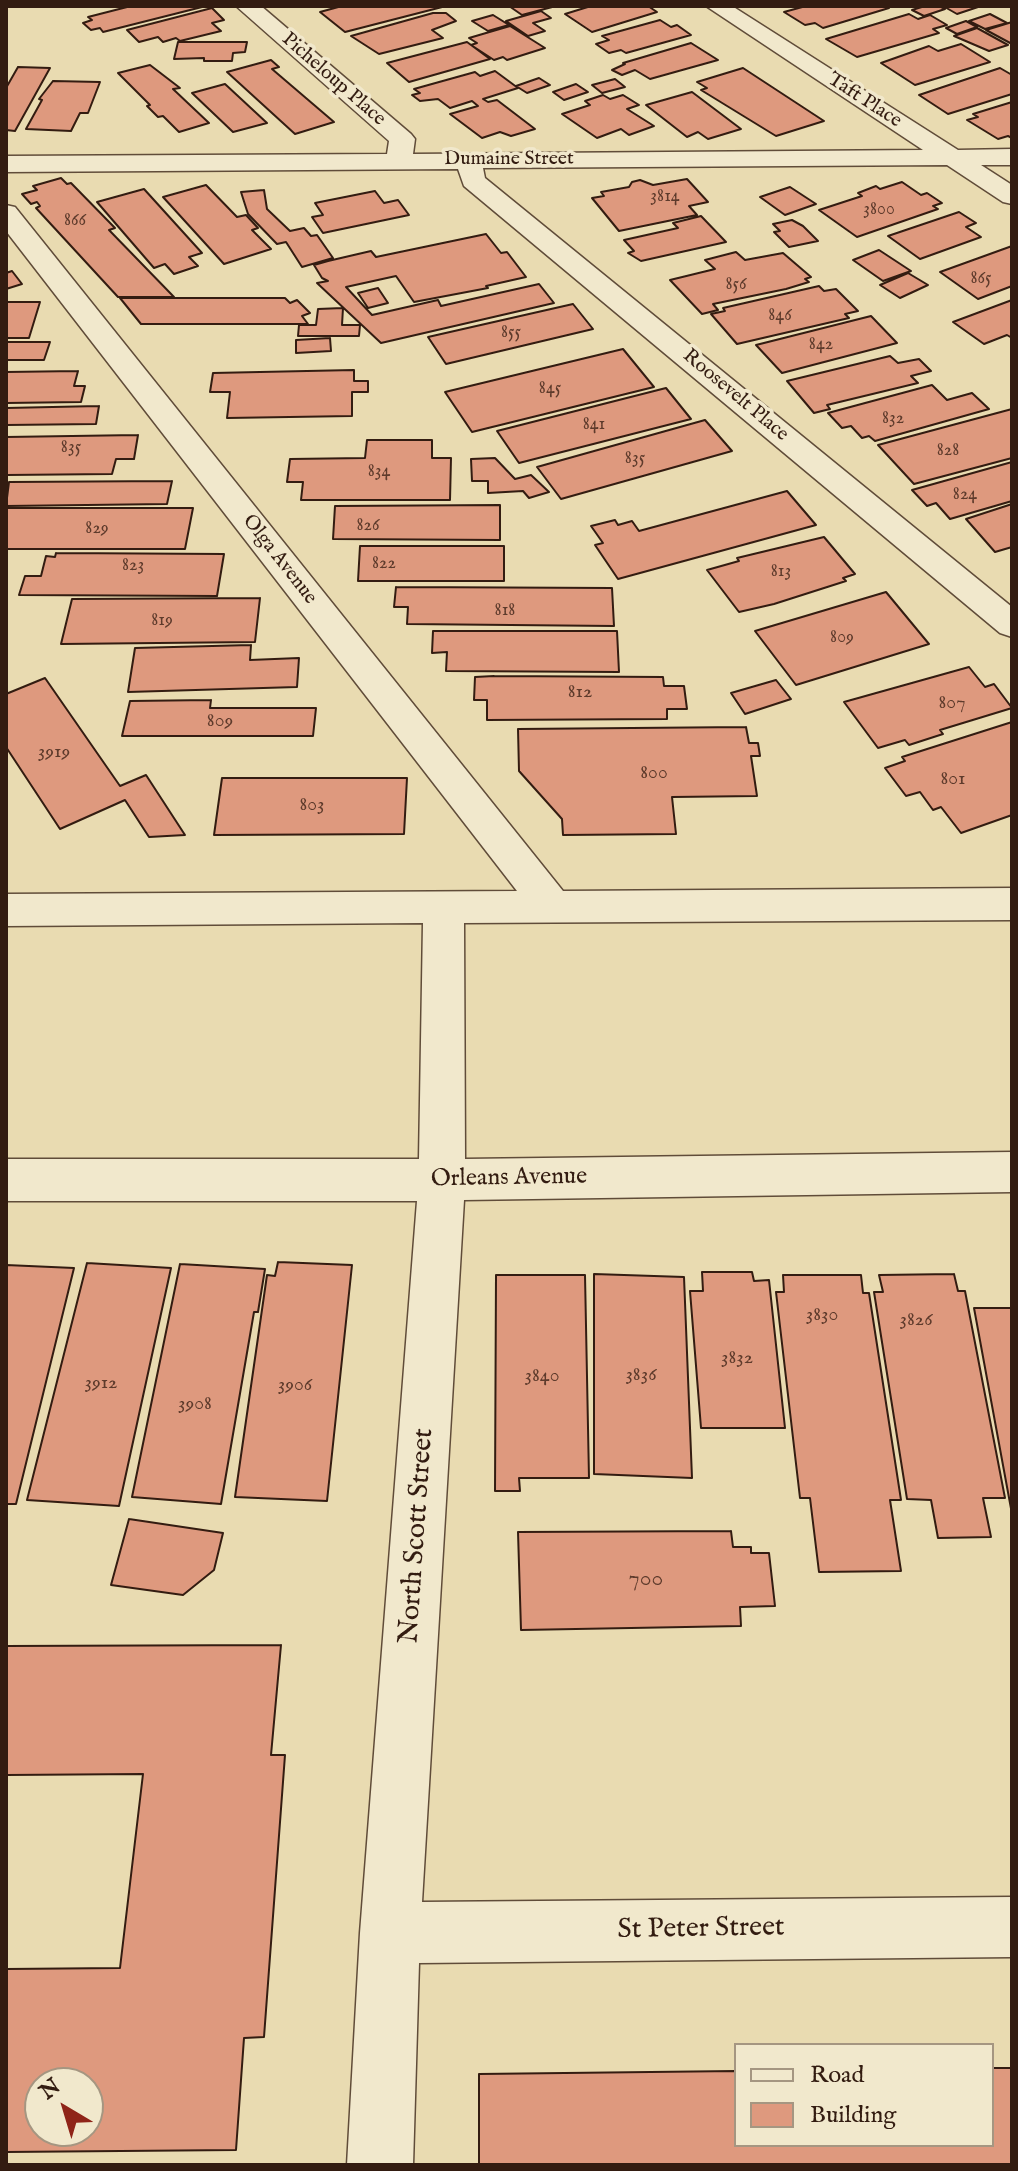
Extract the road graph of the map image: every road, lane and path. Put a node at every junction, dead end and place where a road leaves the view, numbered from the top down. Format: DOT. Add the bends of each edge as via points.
graph roads {
  1 [pos="247,6"];
  2 [pos="717,6"];
  3 [pos="950,157"];
  4 [pos="1012,157"];
  5 [pos="469,160"];
  6 [pos="399,161"];
  7 [pos="6,164"];
  8 [pos="1012,196"];
  9 [pos="6,213"];
  10 [pos="1012,625"];
  11 [pos="1012,904"];
  12 [pos="444,906"];
  13 [pos="552,906"];
  14 [pos="6,910"];
  15 [pos="1012,1172"];
  16 [pos="6,1180"];
  17 [pos="442,1180"];
  18 [pos="1012,1927"];
  19 [pos="390,1933"];
  20 [pos="380,2165"];
  1 -- 6 [label="street, Picheloup Place" via="402,139"];
  2 -- 3 [label="street, Taft Place"];
  3 -- 4 [label="street, Dumaine Street"];
  3 -- 5 [label="street, Dumaine Street"];
  3 -- 8 [label="street, Taft Place"];
  5 -- 6 [label="street, Dumaine Street"];
  5 -- 10 [label="street, Roosevelt Place" via="473,181"];
  6 -- 7 [label="street, Dumaine Street"];
  9 -- 13 [label="street, Olga Avenue"];
  11 -- 13 [label="street"];
  12 -- 13 [label="street"];
  12 -- 14 [label="street"];
  12 -- 17 [label="street, North Scott Street"];
  15 -- 17 [label="street, Orleans Avenue"];
  16 -- 17 [label="street, Orleans Avenue"];
  17 -- 19 [label="street, North Scott Street"];
  18 -- 19 [label="street, St Peter Street"];
  19 -- 20 [label="street, North Scott Street"];
}
